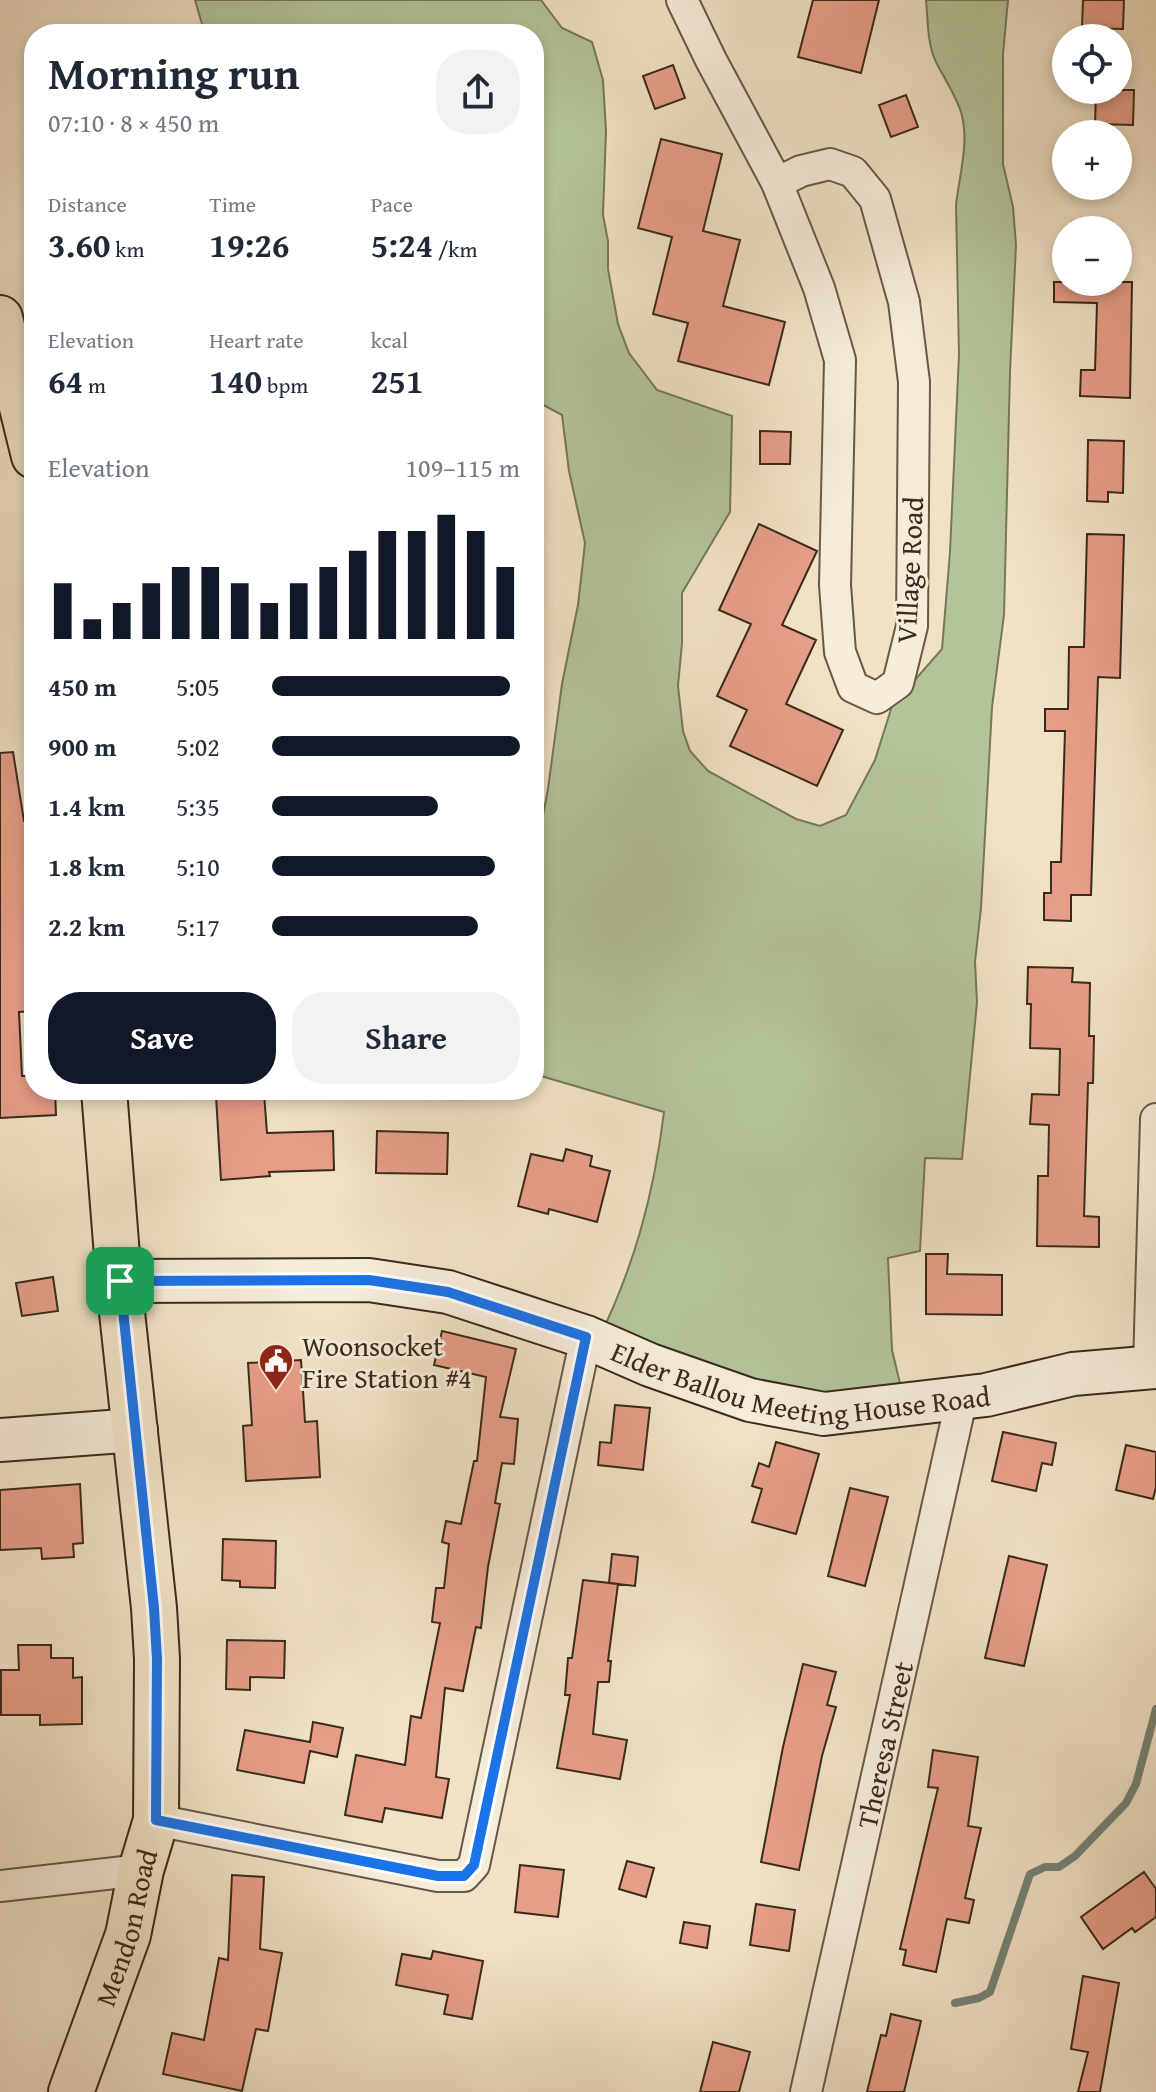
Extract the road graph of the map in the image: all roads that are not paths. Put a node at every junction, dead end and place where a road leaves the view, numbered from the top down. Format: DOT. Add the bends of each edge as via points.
graph roads {
  1 [pos="682,0"];
  2 [pos="777,183"];
  3 [pos="0,318"];
  4 [pos="24,415"];
  5 [pos="105,1100"];
  6 [pos="1156,1119"];
  7 [pos="120,1281"];
  8 [pos="586,1337"];
  9 [pos="1152,1367"];
  10 [pos="962,1397"];
  11 [pos="136,1430"];
  12 [pos="0,1440"];
  13 [pos="156,1820"];
  14 [pos="141,1870"];
  15 [pos="0,1886"];
  16 [pos="71,2092"];
  17 [pos="806,2092"];
  1 -- 2 [label="street, Village Road"];
  2 -- 2 [label="street, Village Road" via="819,288 840,360 835,585 840,652 853,687 877,698 898,683 912,626 914,382 904,302 875,199 853,172 830,164"];
  3 -- 4 [label="main road"];
  5 -- 7 [label="main road, Mendon Road"];
  6 -- 9 [label="street"];
  7 -- 8 [label="street, Elder Ballou Meeting House Road" via="369,1280 448,1292"];
  7 -- 11 [label="main road, Mendon Road"];
  8 -- 10 [label="street, Elder Ballou Meeting House Road" via="750,1400 824,1414"];
  8 -- 13 [label="street" via="474,1865 464,1876 438,1876"];
  9 -- 10 [label="street, Elder Ballou Meeting House Road" via="1073,1374"];
  10 -- 17 [label="street, Theresa Street"];
  11 -- 12 [label="street"];
  11 -- 13 [label="main road, Mendon Road" via="157,1646"];
  13 -- 14 [label="main road, Mendon Road"];
  14 -- 15 [label="street"];
  14 -- 16 [label="main road, Mendon Road" via="128,1935"];
}
